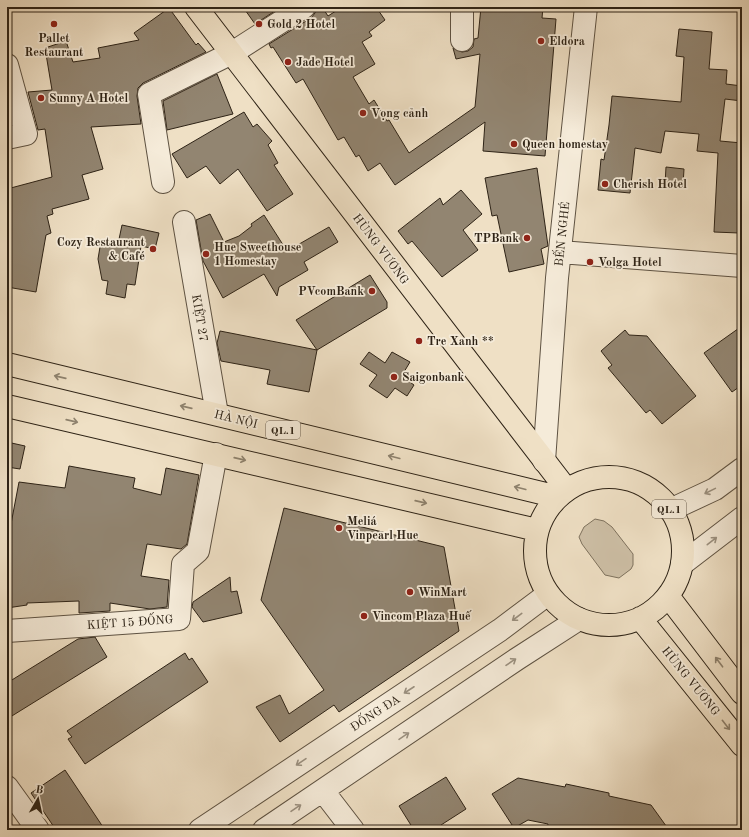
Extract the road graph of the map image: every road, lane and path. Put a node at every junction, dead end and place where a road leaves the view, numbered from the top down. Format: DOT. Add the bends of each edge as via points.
graph roads {
  1 [pos="196,7"];
  2 [pos="304,7"];
  3 [pos="462,7"];
  4 [pos="586,7"];
  5 [pos="462,40"];
  6 [pos="232,53"];
  7 [pos="7,65"];
  8 [pos="7,138"];
  9 [pos="163,182"];
  10 [pos="184,222"];
  11 [pos="560,252"];
  12 [pos="742,266"];
  13 [pos="7,364"];
  14 [pos="7,406"];
  15 [pos="216,414"];
  16 [pos="216,454"];
  17 [pos="544,461"];
  18 [pos="742,469"];
  19 [pos="563,493"];
  20 [pos="670,510"];
  21 [pos="742,518"];
  22 [pos="538,530"];
  23 [pos="682,564"];
  24 [pos="548,594"];
  25 [pos="668,596"];
  26 [pos="640,618"];
  27 [pos="579,619"];
  28 [pos="7,631"];
  29 [pos="742,693"];
  30 [pos="742,745"];
  31 [pos="7,787"];
  32 [pos="323,791"];
  33 [pos="38,830"];
  34 [pos="200,830"];
  35 [pos="264,830"];
  36 [pos="352,830"];
  1 -- 6 [label="main road, HÙNG VƯƠNG"];
  2 -- 6 [label="street"];
  3 -- 5 [label="street"];
  4 -- 11 [label="street, BẾN NGHÉ"];
  6 -- 9 [label="street" via="150,94"];
  6 -- 17 [label="main road, HÙNG VƯƠNG"];
  7 -- 8 [label="street" via="26,134"];
  10 -- 15 [label="street, KIỆT 27"];
  11 -- 12 [label="street"];
  11 -- 17 [label="street, BẾN NGHÉ"];
  15 -- 13 [label="main road, HÀ NỘI / QL.1, one-way"];
  14 -- 16 [label="main road, one-way"];
  19 -- 15 [label="main road, HÀ NỘI / QL.1, one-way"];
  16 -- 22 [label="main road, one-way"];
  16 -- 28 [label="street, KIỆT 15 ĐỐNG" via="198,551 184,564 179,619"];
  17 -- 19 [label="main road, HÙNG VƯƠNG"];
  18 -- 20 [label="street, one-way" via="715,489"];
  19 -- 20 [label="main road, QL.1" via="584,481 623,479 641,485 657,496"];
  19 -- 22 [label="main road, QL.1" via="549,507"];
  20 -- 23 [label="main road, QL.1" via="679,527"];
  23 -- 21 [label="street, one-way"];
  22 -- 24 [label="main road, QL.1" via="535,552 538,574"];
  23 -- 25 [label="main road, QL.1"];
  24 -- 27 [label="main road, QL.1" via="562,608"];
  24 -- 34 [label="street, ĐỐNG ĐA, one-way" via="500,630"];
  25 -- 26 [label="main road, QL.1" via="655,609"];
  29 -- 25 [label="main road, one-way"];
  26 -- 27 [label="main road, QL.1" via="620,624 599,624"];
  26 -- 30 [label="main road, HÙNG VƯƠNG, one-way"];
  32 -- 27 [label="street, one-way"];
  31 -- 33 [label="street"];
  35 -- 32 [label="street, one-way"];
  32 -- 36 [label="street"];
}
